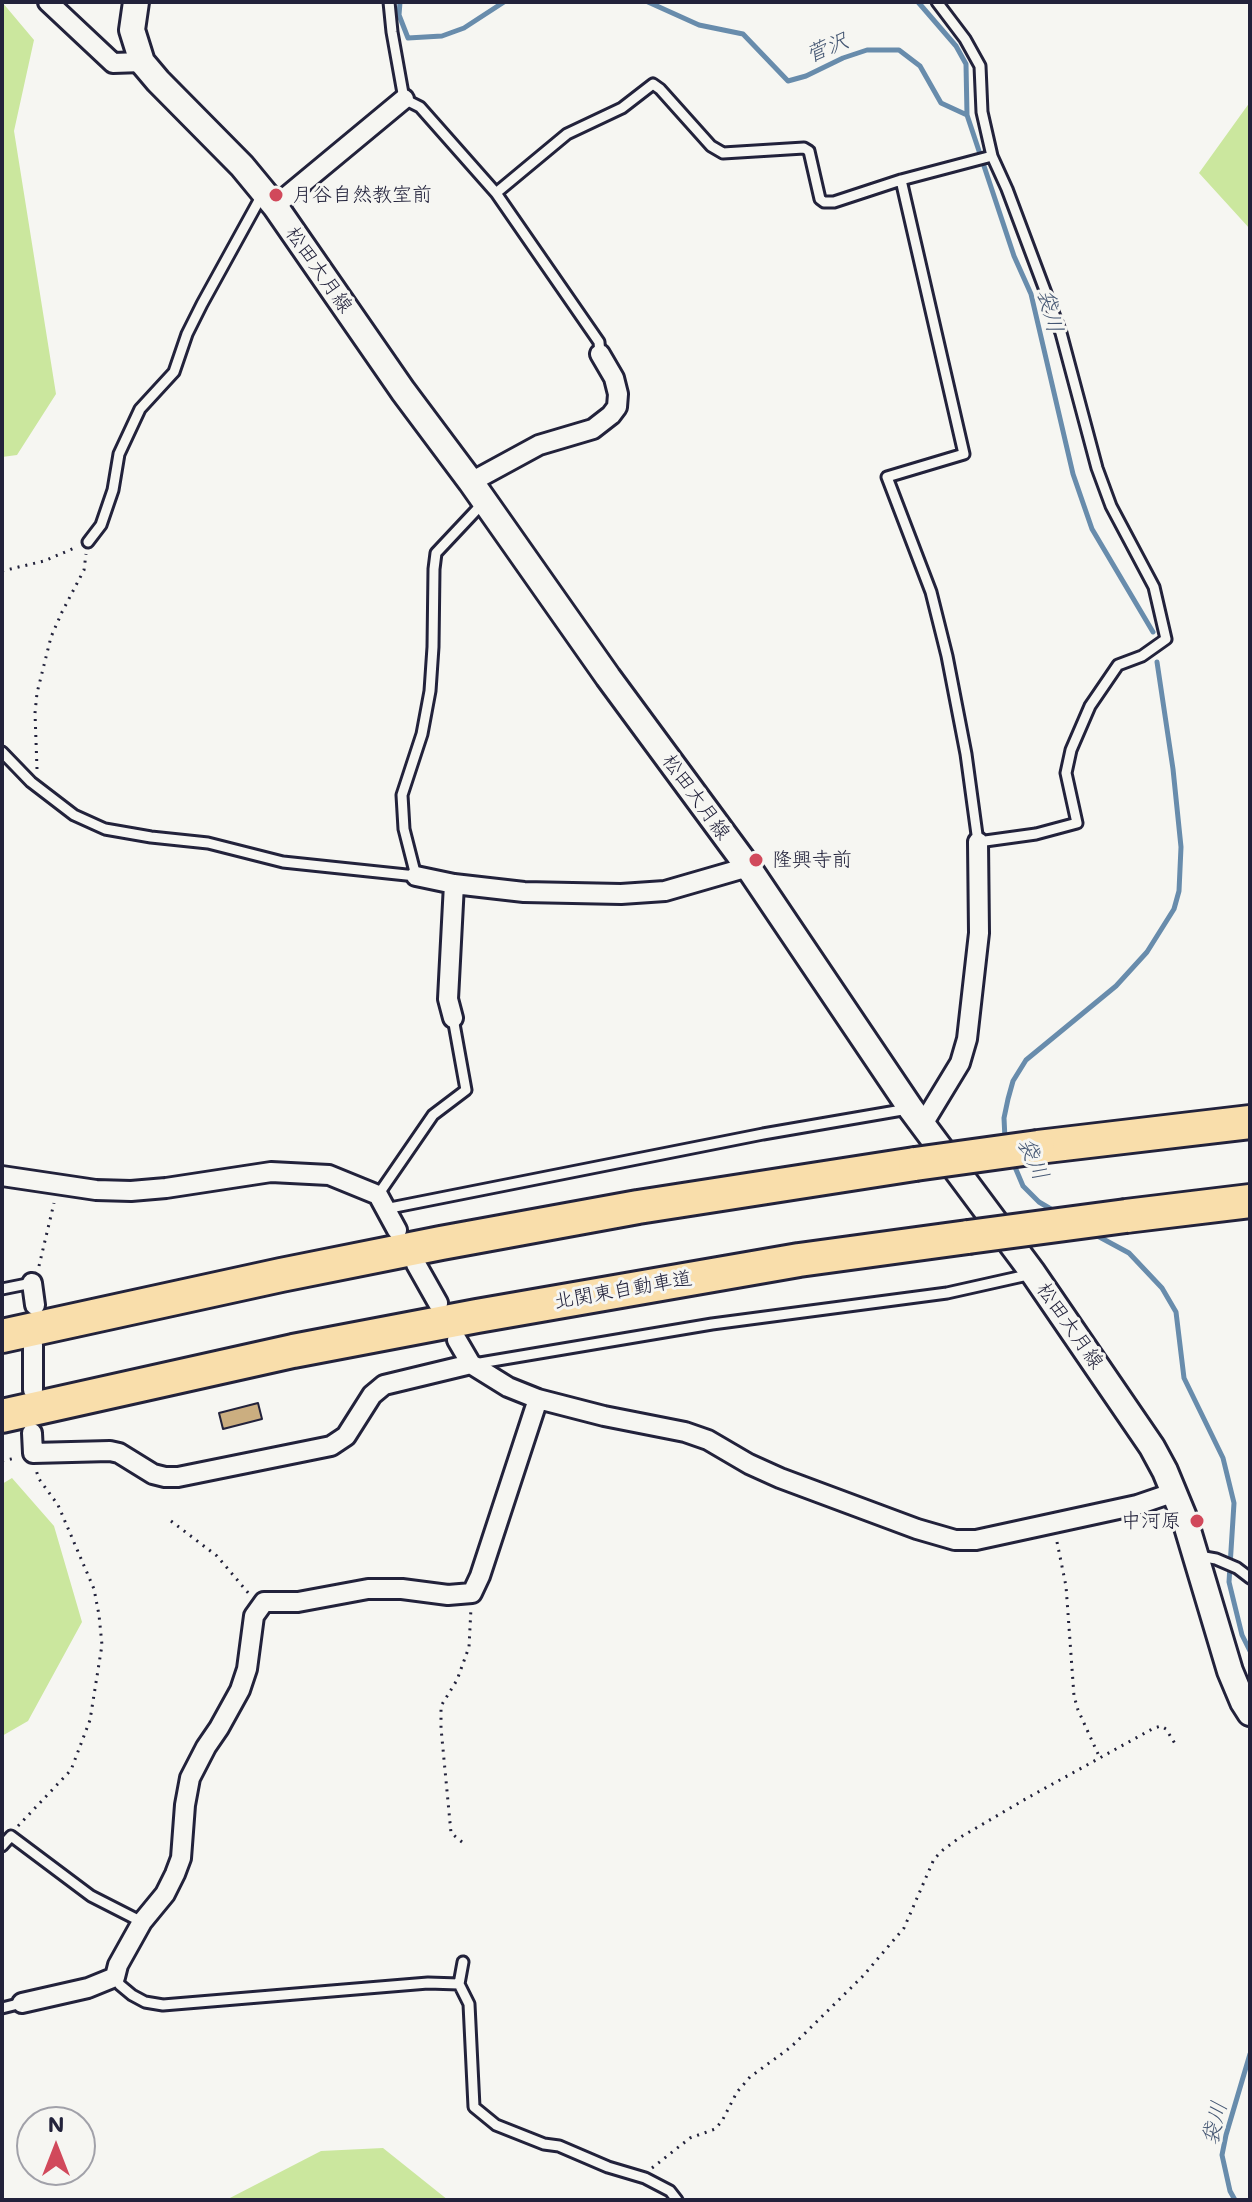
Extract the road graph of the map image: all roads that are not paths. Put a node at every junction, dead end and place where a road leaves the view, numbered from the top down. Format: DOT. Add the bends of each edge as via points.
graph roads {
  1 [pos="48,2"];
  2 [pos="136,2"];
  3 [pos="389,2"];
  4 [pos="937,2"];
  5 [pos="142,62"];
  6 [pos="404,99"];
  7 [pos="992,156"];
  8 [pos="901,180"];
  9 [pos="496,193"];
  10 [pos="269,199"];
  11 [pos="600,354"];
  12 [pos="478,492"];
  13 [pos="88,542"];
  14 [pos="2,752"];
  15 [pos="978,842"];
  16 [pos="748,867"];
  17 [pos="416,876"];
  18 [pos="454,884"];
  19 [pos="453,1018"];
  20 [pos="917,1116"];
  21 [pos="1250,1122"];
  22 [pos="2,1176"];
  23 [pos="1250,1201"];
  24 [pos="382,1202"];
  25 [pos="397,1230"];
  26 [pos="416,1264"];
  27 [pos="1033,1273"];
  28 [pos="32,1283"];
  29 [pos="2,1289"];
  30 [pos="438,1303"];
  31 [pos="35,1305"];
  32 [pos="2,1336"];
  33 [pos="457,1340"];
  34 [pos="33,1345"];
  35 [pos="471,1364"];
  36 [pos="33,1390"];
  37 [pos="538,1399"];
  38 [pos="2,1416"];
  39 [pos="32,1433"];
  40 [pos="1175,1492"];
  41 [pos="1206,1557"];
  42 [pos="1250,1578"];
  43 [pos="1249,1711"];
  44 [pos="2,1846"];
  45 [pos="142,1922"];
  46 [pos="463,1962"];
  47 [pos="115,1977"];
  48 [pos="459,1984"];
  49 [pos="22,2003"];
  50 [pos="2,2008"];
  51 [pos="677,2200"];
  1 -- 5 [label="street" via="113,63"];
  2 -- 5 [label="main road, 松田大月線" via="132,30"];
  3 -- 6 [label="lane"];
  4 -- 7 [label="lane" via="980,66 982,112"];
  5 -- 10 [label="main road, 松田大月線"];
  6 -- 9 [label="lane" via="420,107"];
  6 -- 10 [label="street"];
  7 -- 8 [label="lane"];
  7 -- 15 [label="lane" via="1061,333 1097,468 1154,587 1166,639 1118,665 1090,706 1066,773 1077,823"];
  8 -- 9 [label="lane" via="824,202 809,151 723,153 653,84 622,108 567,134"];
  8 -- 15 [label="lane" via="964,454 887,477 931,592 947,656"];
  9 -- 11 [label="lane" via="599,342"];
  10 -- 12 [label="main road, 松田大月線"];
  10 -- 13 [label="lane" via="202,304 174,372 140,409 119,454 101,525"];
  11 -- 12 [label="street" via="618,394 611,415 593,429 539,445"];
  12 -- 16 [label="main road, 松田大月線"];
  12 -- 17 [label="lane" via="436,553 430,691 402,795"];
  14 -- 17 [label="lane" via="74,815 105,829 208,843 283,862"];
  15 -- 20 [label="street" via="979,933 967,1039 960,1063"];
  16 -- 18 [label="street" via="665,891 621,894"];
  16 -- 20 [label="main road, 松田大月線"];
  17 -- 18 [label="street"];
  18 -- 19 [label="street" via="448,999"];
  19 -- 24 [label="lane" via="466,1090 433,1115"];
  20 -- 24 [label="lane" via="763,1134"];
  20 -- 27 [label="main road, 松田大月線"];
  21 -- 32 [label="highway, bridge" via="915,1164 638,1207 266,1278"];
  22 -- 24 [label="street" via="131,1191 298,1172 329,1175"];
  23 -- 38 [label="highway, 北関東自動車道, bridge" via="799,1260 293,1351"];
  24 -- 25 [label="street"];
  26 -- 30 [label="street"];
  27 -- 35 [label="lane" via="947,1293 712,1324"];
  27 -- 40 [label="main road, 松田大月線" via="1145,1436"];
  28 -- 29 [label="lane"];
  28 -- 31 [label="street"];
  33 -- 35 [label="street"];
  34 -- 36 [label="street"];
  35 -- 37 [label="street"];
  35 -- 39 [label="street" via="384,1385 346,1436 331,1446 178,1477 153,1474 110,1451 33,1453"];
  37 -- 40 [label="street" via="685,1432 780,1478 955,1540 1137,1505"];
  37 -- 45 [label="street" via="472,1593 368,1589 298,1602 264,1602 254,1616 240,1690 190,1778 175,1874"];
  40 -- 41 [label="main road, 松田大月線"];
  41 -- 42 [label="lane"];
  41 -- 43 [label="main road, 松田大月線" via="1230,1671"];
  44 -- 45 [label="lane" via="11,1836 91,1896"];
  45 -- 47 [label="street"];
  46 -- 48 [label="lane"];
  47 -- 48 [label="lane" via="132,1995 163,2005"];
  47 -- 49 [label="street"];
  48 -- 51 [label="lane" via="469,2004 474,2107 496,2125 645,2178"];
  49 -- 50 [label="lane"];
}
